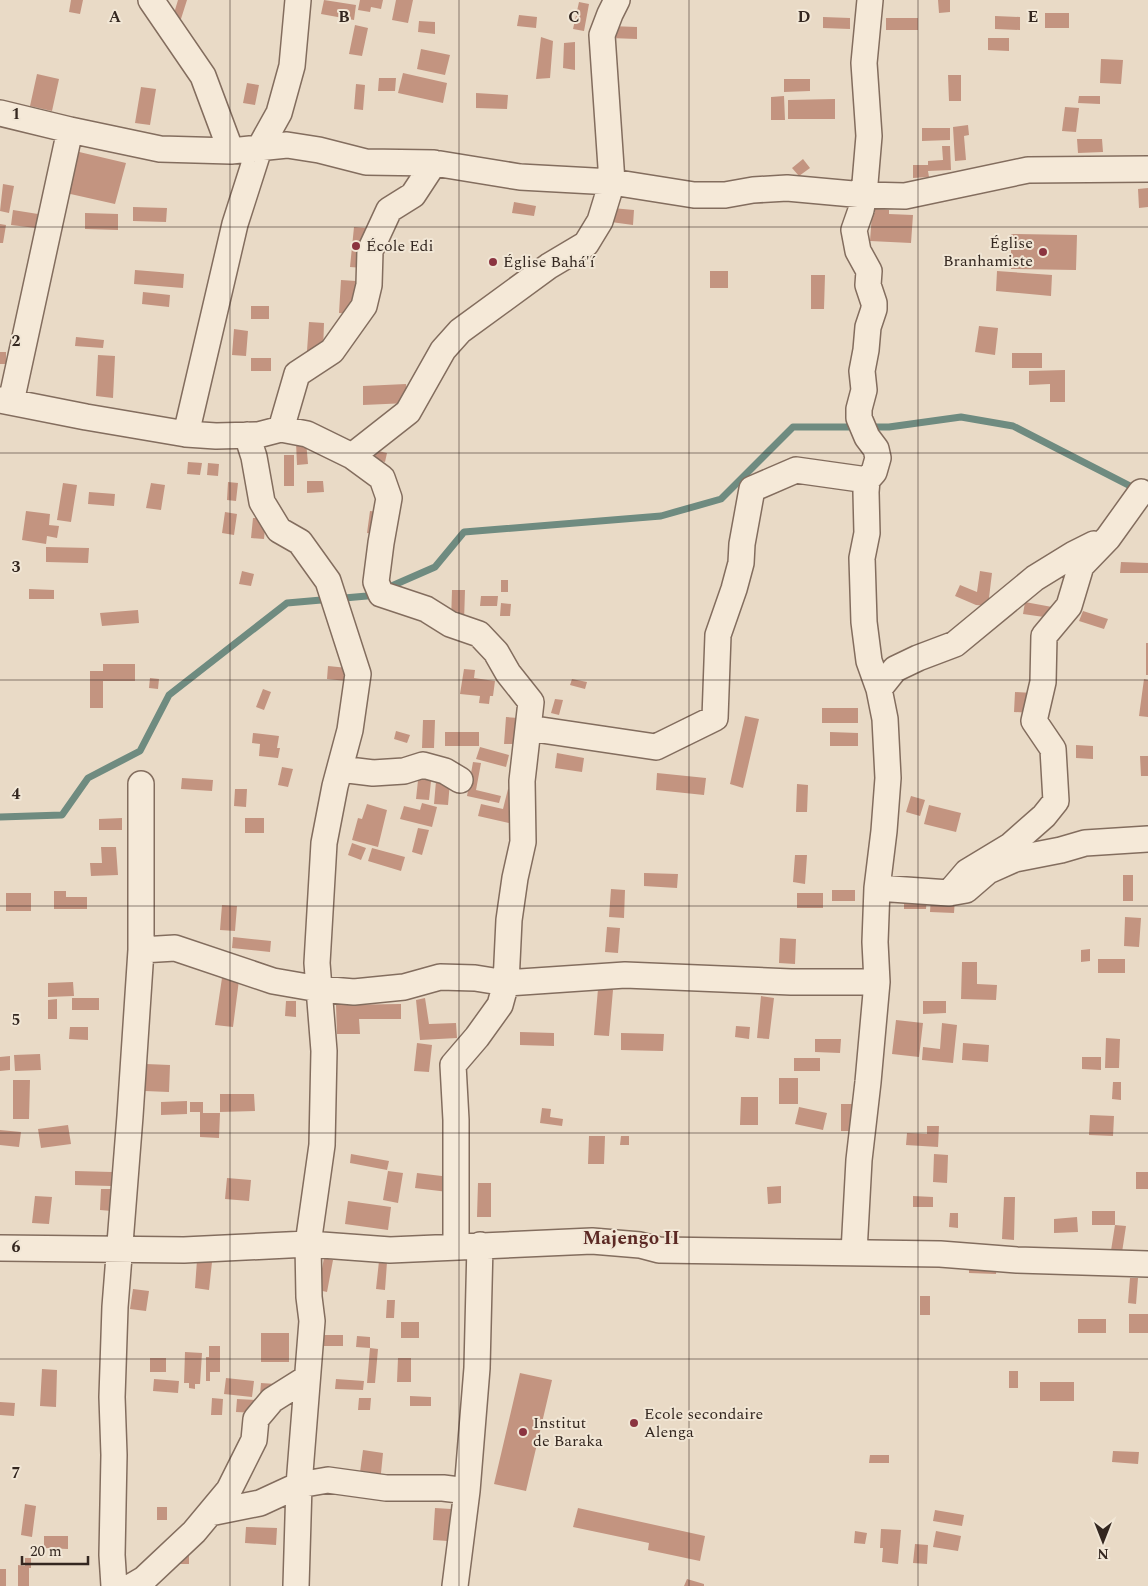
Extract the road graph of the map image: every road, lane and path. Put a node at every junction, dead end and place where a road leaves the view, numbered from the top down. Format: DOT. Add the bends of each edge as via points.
graph roads {
  1 [pos="151,0"];
  2 [pos="298,0"];
  3 [pos="617,0"];
  4 [pos="870,0"];
  5 [pos="0,113"];
  6 [pos="70,130"];
  7 [pos="260,149"];
  8 [pos="231,151"];
  9 [pos="434,163"];
  10 [pos="1148,168"];
  11 [pos="612,182"];
  12 [pos="864,195"];
  13 [pos="6,401"];
  14 [pos="281,430"];
  15 [pos="186,434"];
  16 [pos="247,435"];
  17 [pos="352,456"];
  18 [pos="867,480"];
  19 [pos="1142,492"];
  20 [pos="1108,538"];
  21 [pos="879,689"];
  22 [pos="528,728"];
  23 [pos="340,769"];
  24 [pos="460,780"];
  25 [pos="141,784"];
  26 [pos="1148,839"];
  27 [pos="877,888"];
  28 [pos="948,893"];
  29 [pos="141,950"];
  30 [pos="877,982"];
  31 [pos="506,983"];
  32 [pos="319,988"];
  33 [pos="308,1244"];
  34 [pos="468,1246"];
  35 [pos="0,1248"];
  36 [pos="119,1249"];
  37 [pos="854,1252"];
  38 [pos="1148,1264"];
  39 [pos="306,1378"];
  40 [pos="299,1485"];
  41 [pos="467,1491"];
  42 [pos="210,1513"];
  43 [pos="114,1586"];
  44 [pos="132,1586"];
  45 [pos="296,1586"];
  46 [pos="455,1586"];
  1 -- 8 [label="street" via="203,76"];
  2 -- 7 [label="street" via="292,66 279,114"];
  3 -- 11 [label="street" via="602,35"];
  4 -- 12 [label="street" via="864,63 869,136"];
  5 -- 6 [label="street"];
  6 -- 8 [label="street" via="160,149"];
  6 -- 13 [label="street" via="40,274"];
  7 -- 8 [label="street"];
  7 -- 9 [label="street" via="287,145 366,162"];
  7 -- 15 [label="street" via="235,224"];
  9 -- 11 [label="street" via="520,177"];
  9 -- 14 [label="street" via="413,195 389,210 370,251 369,285 364,306 332,351 297,374"];
  10 -- 12 [label="street" via="1028,170 906,196"];
  11 -- 12 [label="street" via="694,195 786,188"];
  11 -- 17 [label="street" via="600,221 586,244 549,266 460,331 443,350 408,412"];
  12 -- 18 [label="street" via="854,230 858,252 869,272 868,285 874,309 868,327 859,418 878,458 874,472"];
  13 -- 15 [label="street"];
  14 -- 16 [label="street"];
  14 -- 17 [label="street" via="306,434"];
  15 -- 16 [label="street"];
  16 -- 23 [label="street" via="262,502 279,530 300,542 328,581 358,674 350,730"];
  17 -- 22 [label="street" via="382,478 389,498 376,582 381,594 426,609 450,624 479,634 496,652 531,702"];
  18 -- 21 [label="street" via="867,533 862,558 864,622 869,661"];
  18 -- 22 [label="street" via="796,470 752,489 741,563 718,636 715,718 656,747"];
  19 -- 20 [label="street"];
  20 -- 21 [label="street" via="1035,578 955,644 895,669"];
  20 -- 28 [label="street" via="1081,566 1068,606 1044,636 1043,682 1034,721 1053,749 1056,801 1010,846 967,872"];
  21 -- 27 [label="street" via="885,719 888,778"];
  22 -- 31 [label="street" via="522,781 523,842 509,920"];
  23 -- 24 [label="street" via="372,773 404,771 423,765 445,771"];
  23 -- 32 [label="street" via="324,843 317,964"];
  25 -- 29 [label="street"];
  26 -- 28 [label="street" via="1085,843 1014,859 988,871 966,890"];
  27 -- 28 [label="street"];
  27 -- 30 [label="street"];
  29 -- 32 [label="street" via="175,948 273,981"];
  29 -- 36 [label="street"];
  30 -- 31 [label="street" via="625,975"];
  30 -- 37 [label="street" via="859,1160"];
  31 -- 32 [label="street" via="440,977 404,987 354,992"];
  31 -- 34 [label="street" via="500,1005 453,1065"];
  32 -- 33 [label="street" via="324,1051 322,1146"];
  33 -- 34 [label="street" via="390,1250"];
  33 -- 36 [label="street" via="184,1250"];
  33 -- 39 [label="street" via="312,1321"];
  34 -- 37 [label="street" via="592,1241 640,1245 658,1250"];
  34 -- 41 [label="street" via="477,1368"];
  35 -- 36 [label="street"];
  36 -- 43 [label="street" via="112,1397"];
  37 -- 38 [label="street"];
  39 -- 40 [label="street"];
  39 -- 42 [label="street" via="272,1400 256,1419 254,1440 229,1490"];
  40 -- 41 [label="street" via="328,1480 386,1488"];
  40 -- 42 [label="street" via="260,1503"];
  40 -- 45 [label="street"];
  41 -- 46 [label="street"];
  42 -- 44 [label="street" via="194,1532"];
}
